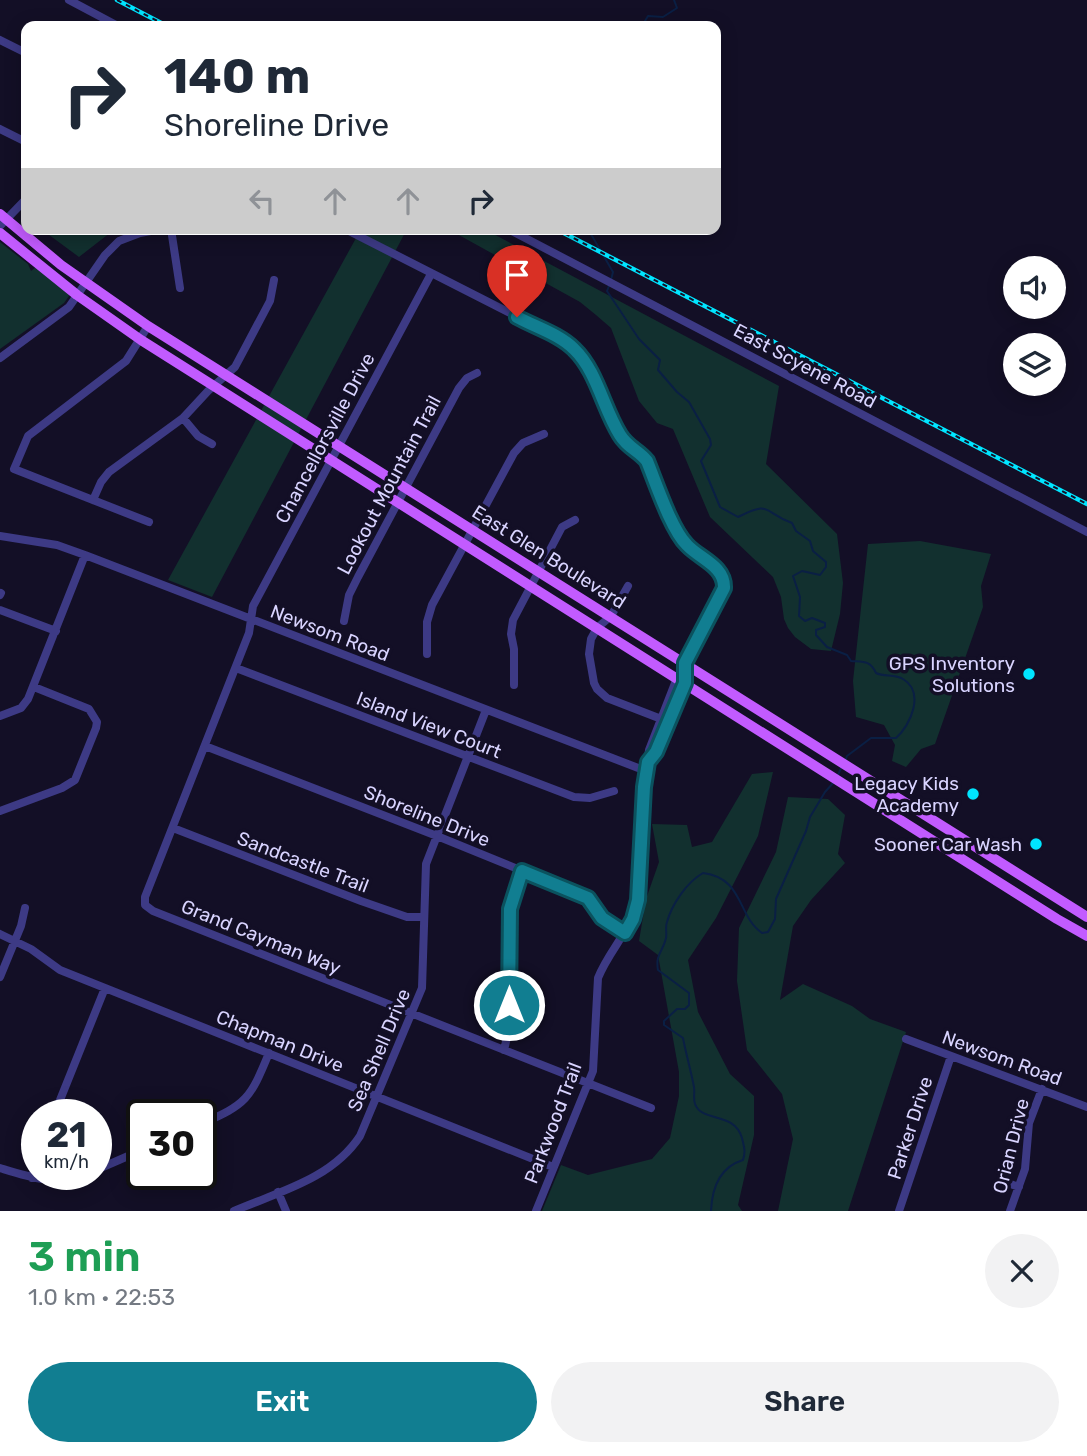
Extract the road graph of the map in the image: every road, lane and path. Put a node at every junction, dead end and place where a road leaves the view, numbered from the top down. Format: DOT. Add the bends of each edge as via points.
graph roads {
  1 [pos="69,0"];
  2 [pos="109,21"];
  3 [pos="0,40"];
  4 [pos="21,51"];
  5 [pos="0,130"];
  6 [pos="21,140"];
  7 [pos="21,204"];
  8 [pos="2,220"];
  9 [pos="0,233"];
  10 [pos="21,234"];
  11 [pos="22,235"];
  12 [pos="135,235"];
  13 [pos="173,235"];
  14 [pos="356,235"];
  15 [pos="519,235"];
  16 [pos="431,274"];
  17 [pos="274,281"];
  18 [pos="86,283"];
  19 [pos="180,288"];
  20 [pos="77,295"];
  21 [pos="148,326"];
  22 [pos="141,340"];
  23 [pos="0,358"];
  24 [pos="477,373"];
  25 [pos="228,376"];
  26 [pos="213,386"];
  27 [pos="183,418"];
  28 [pos="544,434"];
  29 [pos="212,444"];
  30 [pos="339,447"];
  31 [pos="332,461"];
  32 [pos="406,488"];
  33 [pos="93,500"];
  34 [pos="398,503"];
  35 [pos="575,520"];
  36 [pos="149,522"];
  37 [pos="473,530"];
  38 [pos="1087,532"];
  39 [pos="0,536"];
  40 [pos="465,544"];
  41 [pos="85,555"];
  42 [pos="540,572"];
  43 [pos="531,586"];
  44 [pos="628,586"];
  45 [pos="0,610"];
  46 [pos="611,616"];
  47 [pos="250,619"];
  48 [pos="344,621"];
  49 [pos="597,628"];
  50 [pos="56,631"];
  51 [pos="426,654"];
  52 [pos="685,663"];
  53 [pos="236,668"];
  54 [pos="681,680"];
  55 [pos="514,685"];
  56 [pos="34,687"];
  57 [pos="486,710"];
  58 [pos="0,716"];
  59 [pos="665,721"];
  60 [pos="205,746"];
  61 [pos="467,757"];
  62 [pos="647,767"];
  63 [pos="614,791"];
  64 [pos="0,810"];
  65 [pos="173,828"];
  66 [pos="437,836"];
  67 [pos="1000,861"];
  68 [pos="522,871"];
  69 [pos="990,875"];
  70 [pos="25,908"];
  71 [pos="424,917"];
  72 [pos="1087,917"];
  73 [pos="625,933"];
  74 [pos="0,934"];
  75 [pos="1087,936"];
  76 [pos="14,941"];
  77 [pos="0,977"];
  78 [pos="105,988"];
  79 [pos="413,1014"];
  80 [pos="906,1039"];
  81 [pos="504,1050"];
  82 [pos="270,1053"];
  83 [pos="951,1056"];
  84 [pos="589,1083"];
  85 [pos="1042,1089"];
  86 [pos="378,1097"];
  87 [pos="60,1099"];
  88 [pos="1087,1107"];
  89 [pos="651,1108"];
  90 [pos="217,1117"];
  91 [pos="554,1167"];
  92 [pos="0,1168"];
  93 [pos="21,1175"];
  94 [pos="1002,1181"];
  95 [pos="1018,1187"];
  96 [pos="278,1192"];
  97 [pos="234,1211"];
  98 [pos="286,1211"];
  99 [pos="536,1211"];
  100 [pos="899,1211"];
  101 [pos="1010,1211"];
  1 -- 2 [label="street"];
  3 -- 4 [label="street"];
  5 -- 6 [label="street"];
  7 -- 8 [label="street"];
  8 -- 10 [label="main road, East Glen Boulevard"];
  9 -- 20 [label="main road, East Glen Boulevard"];
  11 -- 18 [label="main road, East Glen Boulevard"];
  12 -- 18 [label="street" via="119,241"];
  13 -- 19 [label="street"];
  14 -- 16 [label="street"];
  15 -- 38 [label="street, East Scyene Road"];
  16 -- 30 [label="street, Chancellorsville Drive"];
  16 -- 52 [label="street, Parkwood Trail" via="567,342 583,359 619,434 647,461 684,542 720,571 724,581"];
  17 -- 25 [label="street" via="270,301"];
  18 -- 20 [label="street"];
  18 -- 21 [label="main road, East Glen Boulevard"];
  20 -- 22 [label="main road, East Glen Boulevard"];
  20 -- 23 [label="street" via="69,307"];
  21 -- 22 [label="street"];
  21 -- 25 [label="main road, East Glen Boulevard"];
  22 -- 26 [label="main road, East Glen Boulevard"];
  22 -- 33 [label="street" via="126,361 28,436 14,469"];
  24 -- 32 [label="street, Lookout Mountain Trail" via="459,388"];
  25 -- 26 [label="street"];
  25 -- 30 [label="main road, East Glen Boulevard"];
  26 -- 27 [label="street"];
  26 -- 31 [label="main road, East Glen Boulevard"];
  27 -- 29 [label="street"];
  27 -- 33 [label="street" via="109,472"];
  28 -- 37 [label="street" via="523,443 514,453"];
  30 -- 31 [label="street, Chancellorsville Drive"];
  30 -- 32 [label="main road, East Glen Boulevard"];
  31 -- 34 [label="main road, East Glen Boulevard"];
  31 -- 47 [label="street, Chancellorsville Drive" via="259,593"];
  32 -- 34 [label="street, Lookout Mountain Trail"];
  32 -- 37 [label="main road, East Glen Boulevard"];
  33 -- 36 [label="street"];
  34 -- 40 [label="main road, East Glen Boulevard"];
  34 -- 48 [label="street, Lookout Mountain Trail" via="349,595"];
  35 -- 42 [label="street" via="562,527"];
  37 -- 40 [label="street"];
  37 -- 42 [label="main road, East Glen Boulevard"];
  39 -- 41 [label="street, Newsom Road" via="57,545"];
  40 -- 43 [label="main road, East Glen Boulevard"];
  40 -- 51 [label="street" via="428,614"];
  41 -- 47 [label="street, Newsom Road"];
  41 -- 50 [label="street"];
  42 -- 43 [label="street"];
  42 -- 46 [label="main road, East Glen Boulevard"];
  43 -- 49 [label="main road, East Glen Boulevard"];
  43 -- 55 [label="street" via="511,627"];
  44 -- 46 [label="street"];
  45 -- 50 [label="street"];
  46 -- 49 [label="street"];
  46 -- 52 [label="main road, East Glen Boulevard"];
  47 -- 53 [label="street, Grand Cayman Way"];
  47 -- 57 [label="street, Newsom Road"];
  49 -- 54 [label="main road, East Glen Boulevard"];
  49 -- 59 [label="street" via="589,649 597,689 607,698"];
  50 -- 56 [label="street"];
  52 -- 54 [label="street, Parkwood Trail"];
  52 -- 67 [label="main road, East Glen Boulevard"];
  53 -- 60 [label="street, Grand Cayman Way"];
  53 -- 61 [label="street, Island View Court"];
  54 -- 59 [label="street, Parkwood Trail"];
  54 -- 69 [label="main road, East Glen Boulevard"];
  56 -- 58 [label="street" via="21,708"];
  56 -- 64 [label="street" via="89,709 96,728 75,780"];
  57 -- 61 [label="street, Sea Shell Drive"];
  57 -- 62 [label="street, Newsom Road"];
  59 -- 62 [label="street, Parkwood Trail" via="649,750"];
  60 -- 65 [label="street, Grand Cayman Way"];
  60 -- 66 [label="street, Shoreline Drive"];
  61 -- 63 [label="street, Island View Court" via="574,797"];
  61 -- 66 [label="street, Sea Shell Drive"];
  62 -- 73 [label="street, Parkwood Trail" via="638,900"];
  65 -- 71 [label="street, Sandcastle Trail" via="361,901"];
  65 -- 79 [label="street, Grand Cayman Way" via="145,897 148,909"];
  66 -- 68 [label="street, Shoreline Drive"];
  66 -- 71 [label="street, Sea Shell Drive" via="426,864"];
  67 -- 69 [label="main road"];
  67 -- 72 [label="main road, East Glen Boulevard"];
  68 -- 73 [label="street, Shoreline Drive" via="588,898 602,918"];
  68 -- 81 [label="street" via="510,909 509,1029"];
  69 -- 75 [label="main road, East Glen Boulevard"];
  70 -- 76 [label="street"];
  71 -- 79 [label="street, Sea Shell Drive" via="424,979"];
  73 -- 84 [label="street, Parkwood Trail" via="598,978 595,1058"];
  74 -- 76 [label="street, Chapman Drive"];
  76 -- 77 [label="street"];
  76 -- 78 [label="street, Chapman Drive" via="60,970"];
  78 -- 82 [label="street, Chapman Drive"];
  78 -- 87 [label="street"];
  79 -- 81 [label="street, Grand Cayman Way"];
  79 -- 86 [label="street, Sea Shell Drive"];
  80 -- 83 [label="street, Newsom Road"];
  81 -- 84 [label="street, Grand Cayman Way"];
  82 -- 86 [label="street, Chapman Drive"];
  82 -- 90 [label="street" via="249,1097"];
  83 -- 85 [label="street, Newsom Road"];
  83 -- 100 [label="street, Parker Drive"];
  84 -- 89 [label="street, Grand Cayman Way"];
  84 -- 91 [label="street, Parkwood Trail"];
  85 -- 88 [label="street, Newsom Road"];
  85 -- 95 [label="street, Orian Drive" via="1029,1123 1025,1169"];
  86 -- 91 [label="street, Chapman Drive"];
  86 -- 96 [label="street, Sea Shell Drive" via="360,1136 337,1164"];
  91 -- 99 [label="street, Parkwood Trail"];
  92 -- 93 [label="street"];
  94 -- 95 [label="street"];
  95 -- 101 [label="street, Orian Drive"];
  96 -- 97 [label="street, Sea Shell Drive"];
  96 -- 98 [label="street"];
}
